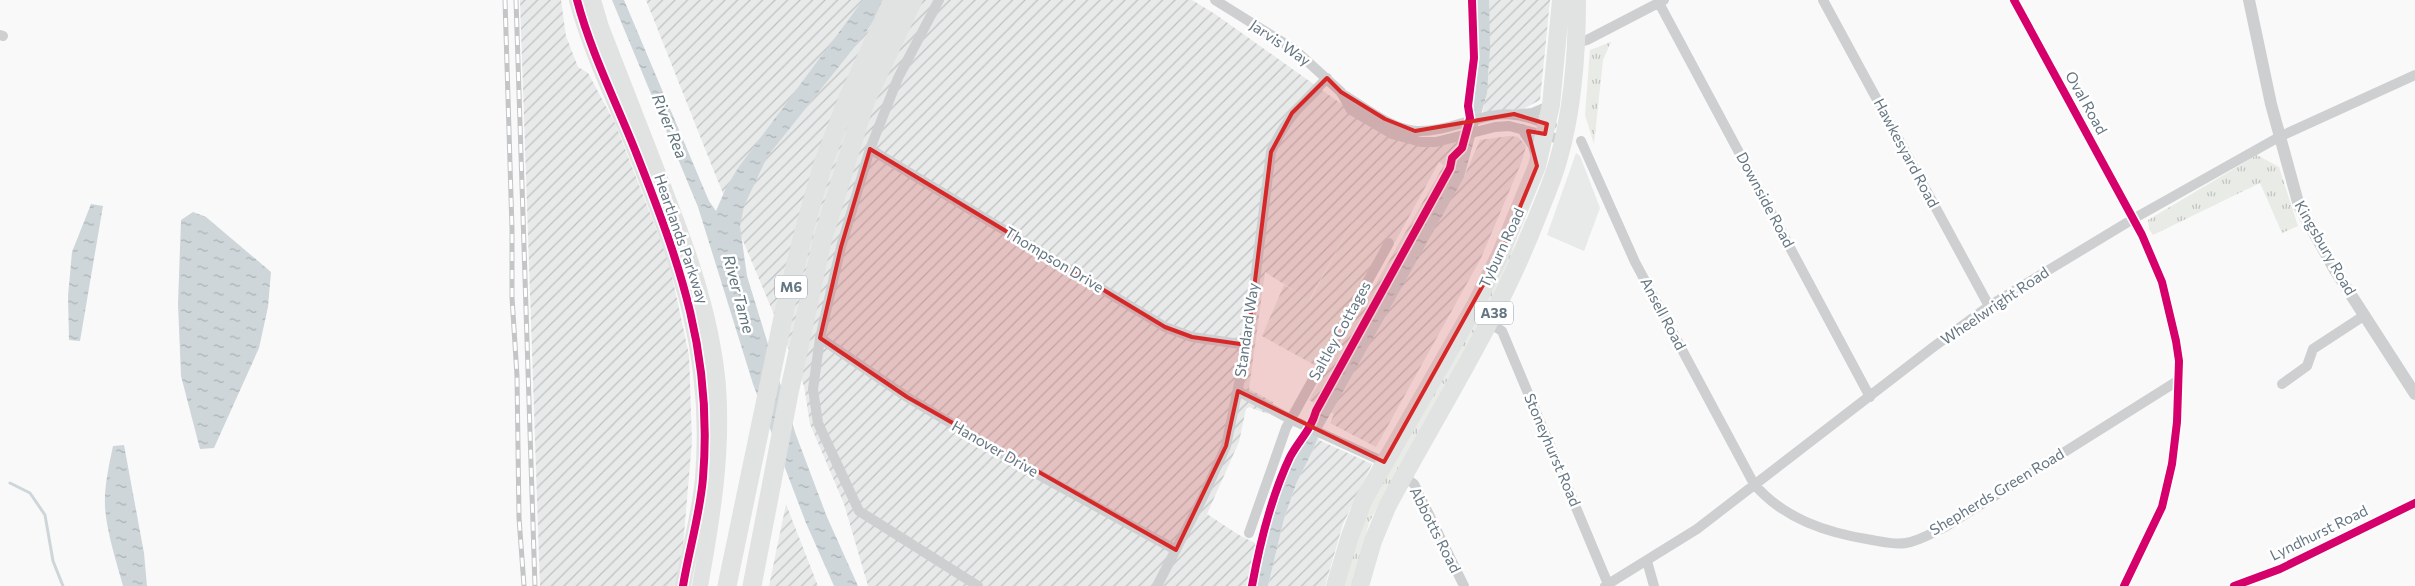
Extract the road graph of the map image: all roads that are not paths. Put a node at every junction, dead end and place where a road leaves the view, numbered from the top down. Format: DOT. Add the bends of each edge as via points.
graph roads {
  1 [pos="578,0"];
  2 [pos="593,0"];
  3 [pos="894,0"];
  4 [pos="913,0"];
  5 [pos="939,0"];
  6 [pos="1214,0"];
  7 [pos="1561,0"];
  8 [pos="1577,0"];
  9 [pos="1823,0"];
  10 [pos="2014,0"];
  11 [pos="2249,0"];
  12 [pos="1662,1"];
  13 [pos="1577,42"];
  14 [pos="2415,75"];
  15 [pos="1328,78"];
  16 [pos="1340,92"];
  17 [pos="1551,105"];
  18 [pos="1514,114"];
  19 [pos="1522,129"];
  20 [pos="1546,129"];
  21 [pos="1570,136"];
  22 [pos="2280,137"];
  23 [pos="870,150"];
  24 [pos="1537,166"];
  25 [pos="2133,219"];
  26 [pos="1389,243"];
  27 [pos="1989,306"];
  28 [pos="2365,314"];
  29 [pos="1489,323"];
  30 [pos="820,338"];
  31 [pos="1246,345"];
  32 [pos="2178,380"];
  33 [pos="2282,384"];
  34 [pos="1238,391"];
  35 [pos="2415,394"];
  36 [pos="1870,397"];
  37 [pos="1290,419"];
  38 [pos="1384,462"];
  39 [pos="1403,476"];
  40 [pos="1754,484"];
  41 [pos="2415,503"];
  42 [pos="1249,533"];
  43 [pos="1176,550"];
  44 [pos="1647,561"];
  45 [pos="1606,585"];
  46 [pos="683,586"];
  47 [pos="700,586"];
  48 [pos="727,586"];
  49 [pos="752,586"];
  50 [pos="978,586"];
  51 [pos="1157,586"];
  52 [pos="1335,586"];
  53 [pos="1360,586"];
  54 [pos="1464,586"];
  55 [pos="1654,586"];
  56 [pos="2124,586"];
  57 [pos="2234,586"];
  1 -- 46 [label="main road, Heartlands Parkway" via="594,50 667,232 699,348 705,430 703,480"];
  2 -- 47 [label="main road, Heartlands Parkway" via="680,226 704,304 712,345 718,386 717,477"];
  3 -- 48 [label="highway, M6" via="848,98 823,164 785,308"];
  4 -- 49 [label="highway, M6" via="865,102 822,241"];
  5 -- 23 [label="street" via="898,78"];
  6 -- 15 [label="street, Jarvis Way" via="1295,50"];
  7 -- 17 [label="highway, Tyburn Road / A38"];
  8 -- 13 [label="highway, Tyburn Road / A38"];
  9 -- 27 [label="street, Hawkesyard Road"];
  10 -- 25 [label="street, Oval Road"];
  11 -- 22 [label="street, Kingsbury Road"];
  12 -- 13 [label="street" via="1587,40"];
  12 -- 36 [label="street, Downside Road"];
  13 -- 21 [label="highway, Tyburn Road / A38"];
  14 -- 22 [label="street, Wheelwright Road"];
  15 -- 16 [label="street, Jarvis Way"];
  15 -- 31 [label="street, Standard Way" via="1292,113 1271,152"];
  16 -- 18 [label="street, Jarvis Way" via="1385,119 1415,131"];
  16 -- 19 [label="street, Jarvis Way" via="1351,110 1392,134 1421,142 1494,127"];
  17 -- 18 [label="street"];
  17 -- 20 [label="highway, Tyburn Road / A38"];
  18 -- 20 [label="street"];
  19 -- 20 [label="street, Jarvis Way"];
  19 -- 24 [label="street" via="1534,146"];
  20 -- 21 [label="street"];
  20 -- 24 [label="highway, Tyburn Road / A38"];
  21 -- 29 [label="highway, Tyburn Road / A38" via="1529,238"];
  21 -- 40 [label="street, Ansell Road"];
  22 -- 25 [label="street, Wheelwright Road"];
  22 -- 28 [label="street, Kingsbury Road" via="2291,184 2303,216"];
  23 -- 30 [label="street" via="841,247"];
  23 -- 31 [label="street, Thompson Drive" via="1165,327 1192,337"];
  24 -- 38 [label="highway, Tyburn Road / A38" via="1501,254 1476,304"];
  25 -- 27 [label="street, Wheelwright Road"];
  25 -- 32 [label="street, Oval Road" via="2162,282 2176,341"];
  26 -- 37 [label="street, Saltley Cottages"];
  27 -- 36 [label="street, Wheelwright Road"];
  28 -- 33 [label="street" via="2313,349 2307,366"];
  28 -- 35 [label="street, Kingsbury Road"];
  29 -- 39 [label="highway, Tyburn Road / A38"];
  29 -- 45 [label="street, Stoneyhurst Road" via="1503,333"];
  30 -- 43 [label="street, Hanover Drive" via="914,402"];
  30 -- 50 [label="street" via="813,389 818,424 859,511"];
  31 -- 34 [label="street, Standard Way"];
  32 -- 40 [label="street, Shepherds Green Road" via="1945,527 1905,543 1829,531 1784,511"];
  32 -- 56 [label="street, Oval Road" via="2172,464 2162,507"];
  34 -- 37 [label="street"];
  34 -- 43 [label="street, Standard Way" via="1226,446"];
  36 -- 40 [label="street, Wheelwright Road"];
  37 -- 38 [label="street"];
  37 -- 42 [label="street, Saltley Cottages"];
  38 -- 52 [label="highway, Tyburn Road / A38" via="1357,518"];
  39 -- 53 [label="highway, Tyburn Road / A38" via="1372,541"];
  39 -- 54 [label="street, Abbotts Road" via="1414,484"];
  40 -- 44 [label="street, Wheelwright Road" via="1697,529"];
  41 -- 57 [label="street, Lyndhurst Road" via="2280,568"];
  43 -- 51 [label="street, Standard Way"];
  44 -- 45 [label="street, Wheelwright Road"];
  44 -- 55 [label="street"];
}
